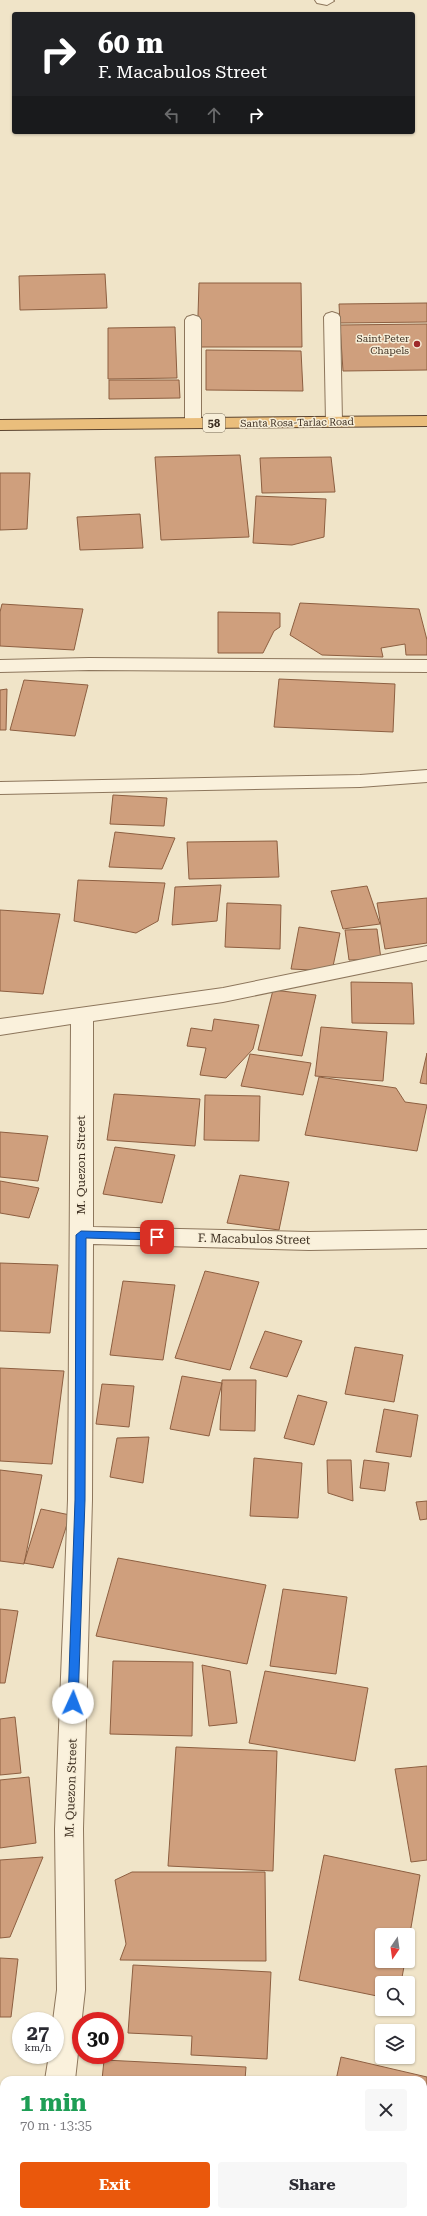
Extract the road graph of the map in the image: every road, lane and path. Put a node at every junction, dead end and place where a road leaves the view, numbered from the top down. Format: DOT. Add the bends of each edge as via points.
graph roads {
  1 [pos="332,317"];
  2 [pos="193,320"];
  3 [pos="427,421"];
  4 [pos="334,422"];
  5 [pos="193,424"];
  6 [pos="0,425"];
  7 [pos="0,666"];
  8 [pos="427,666"];
  9 [pos="427,776"];
  10 [pos="0,788"];
  11 [pos="427,953"];
  12 [pos="82,1016"];
  13 [pos="0,1027"];
  14 [pos="81,1235"];
  15 [pos="427,1239"];
  16 [pos="60,2076"];
  1 -- 4 [label="street"];
  2 -- 5 [label="street"];
  3 -- 4 [label="highway, Santa Rosa-Tarlac Road / 58"];
  4 -- 5 [label="highway, Santa Rosa-Tarlac Road / 58"];
  5 -- 6 [label="highway, Santa Rosa-Tarlac Road / 58"];
  7 -- 8 [label="street"];
  9 -- 10 [label="street" via="360,781"];
  11 -- 12 [label="street" via="223,995"];
  12 -- 13 [label="street"];
  12 -- 14 [label="street, M. Quezon Street"];
  14 -- 15 [label="street, F. Macabulos Street" via="309,1241"];
  14 -- 16 [label="street, M. Quezon Street" via="80,1500 69,1829 71,1990"];
}
